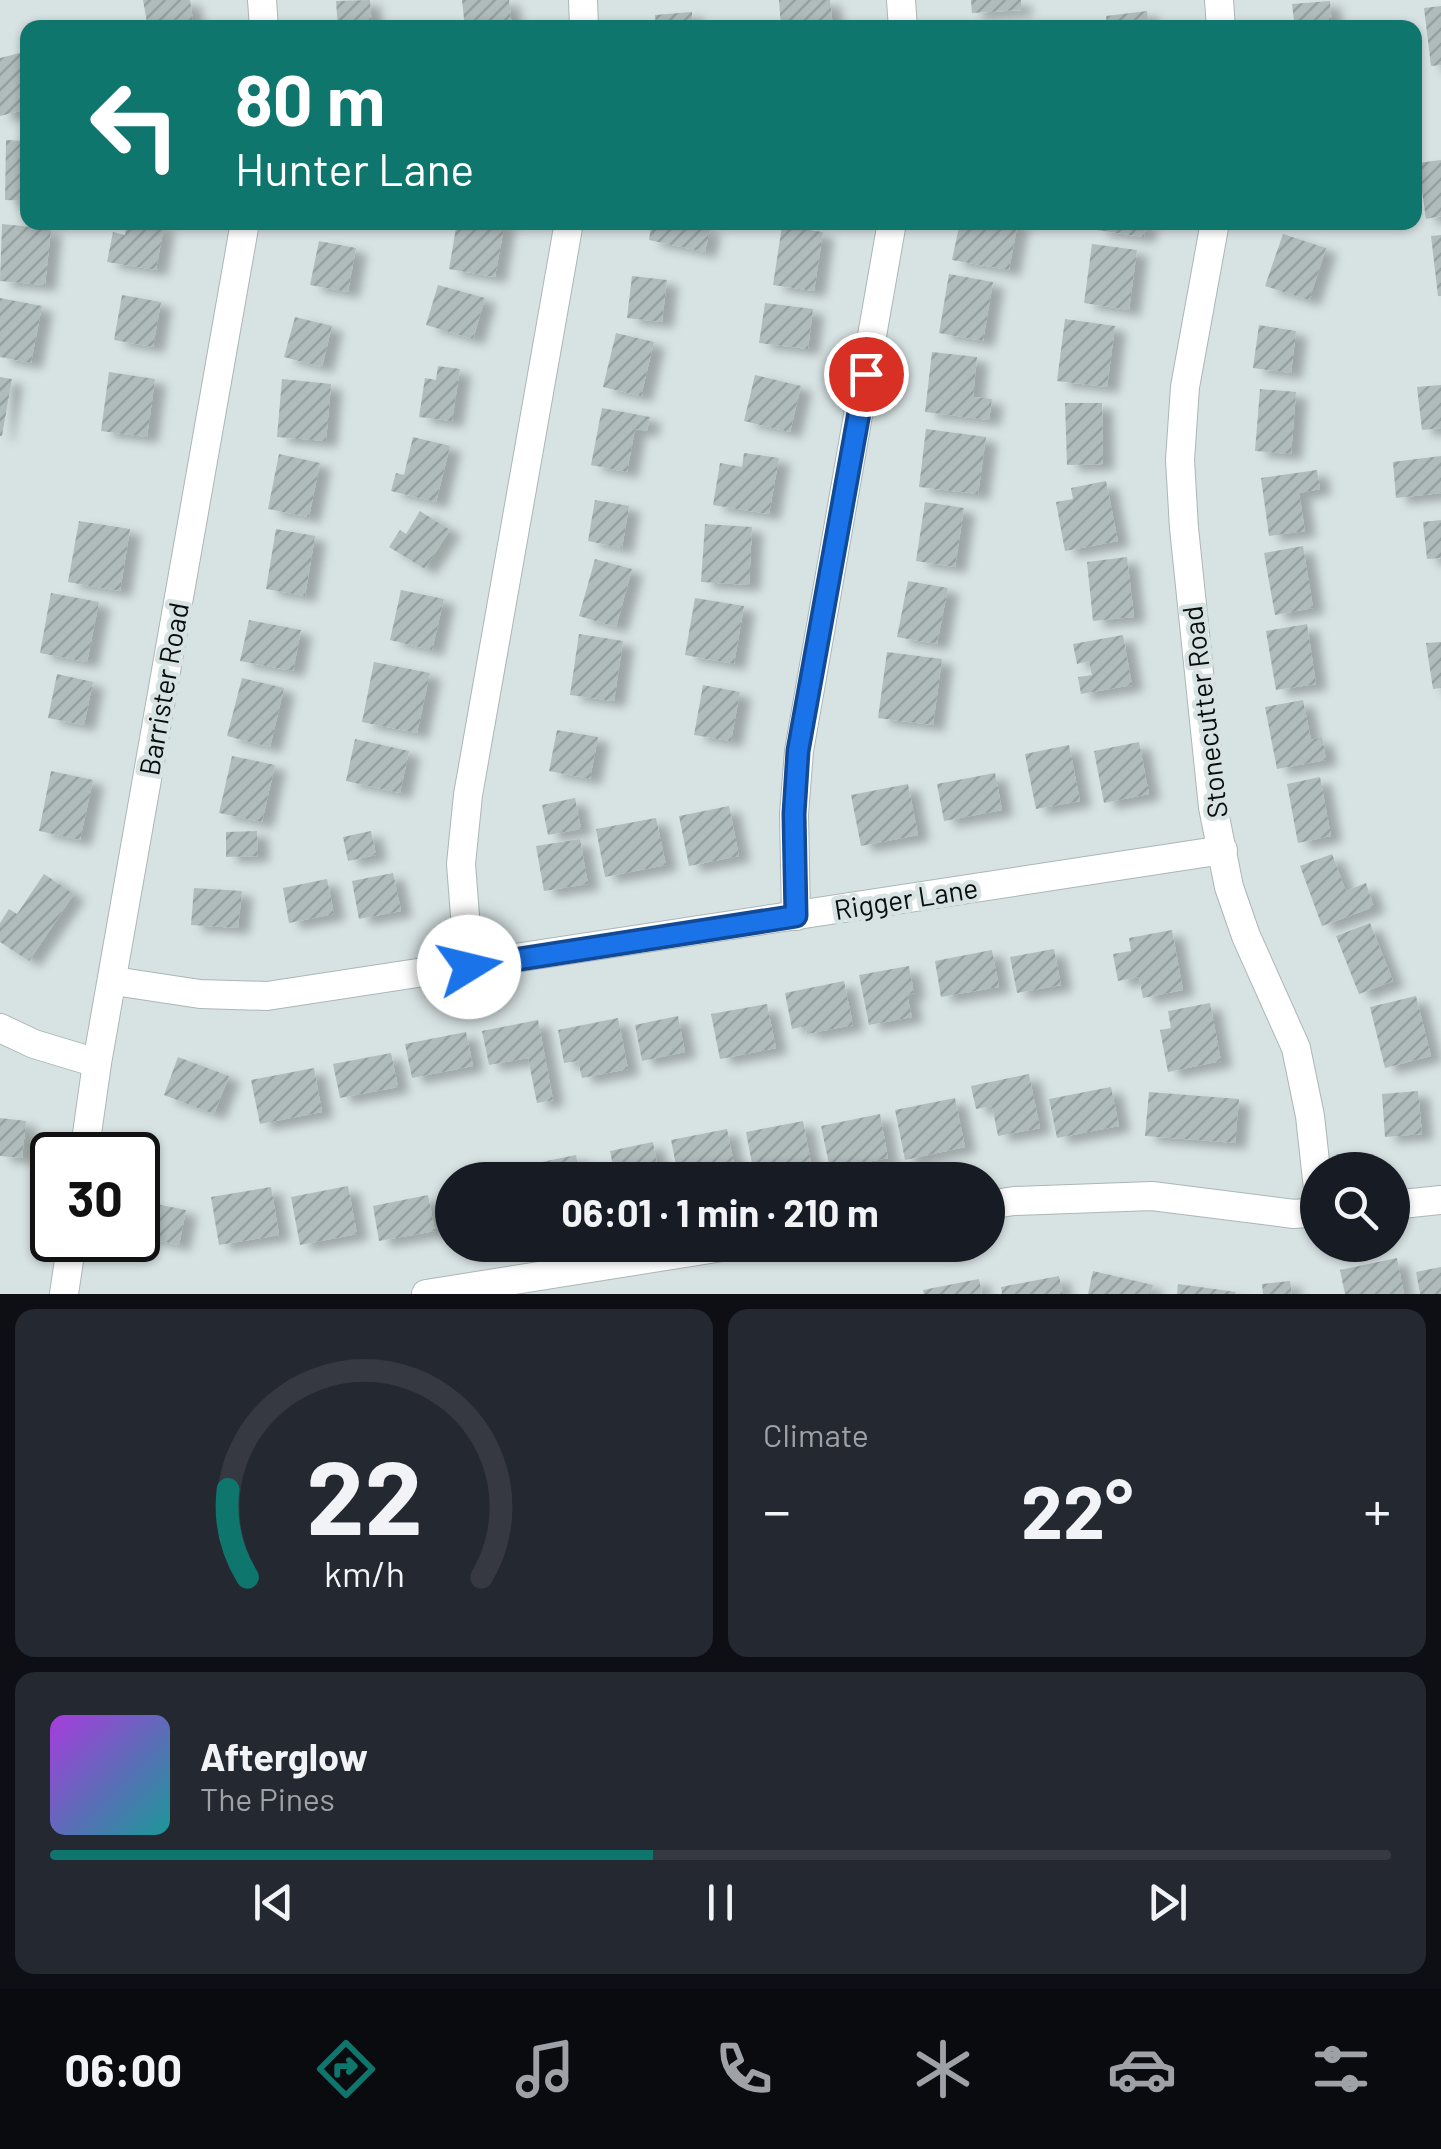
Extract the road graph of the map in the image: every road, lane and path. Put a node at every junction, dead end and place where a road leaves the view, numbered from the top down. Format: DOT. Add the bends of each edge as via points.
graph roads {
  1 [pos="244,230"];
  2 [pos="568,230"];
  3 [pos="891,230"];
  4 [pos="1213,230"];
  5 [pos="1223,850"];
  6 [pos="796,916"];
  7 [pos="469,967"];
  8 [pos="114,981"];
  9 [pos="0,1028"];
  10 [pos="97,1063"];
  11 [pos="87,1132"];
  12 [pos="1314,1152"];
  13 [pos="1441,1200"];
  14 [pos="1005,1202"];
  15 [pos="1410,1203"];
  16 [pos="1300,1214"];
  17 [pos="71,1262"];
  18 [pos="628,1262"];
  19 [pos="69,1293"];
  20 [pos="426,1294"];
  1 -- 8 [label="street, Barrister Road"];
  2 -- 7 [label="street" via="468,795 461,864"];
  3 -- 6 [label="street" via="798,751"];
  4 -- 5 [label="street, Stonecutter Road" via="1185,387 1180,460 1213,807"];
  5 -- 6 [label="street, Rigger Lane"];
  5 -- 12 [label="street, Stonecutter Road" via="1228,888 1296,1048"];
  6 -- 7 [label="street, Rigger Lane"];
  7 -- 8 [label="street, Rigger Lane" via="268,996"];
  8 -- 10 [label="street, Barrister Road"];
  9 -- 10 [label="street"];
  10 -- 11 [label="street, Barrister Road"];
  13 -- 15 [label="street"];
  14 -- 16 [label="street" via="1152,1196"];
  17 -- 19 [label="street"];
  18 -- 20 [label="street"];
}
